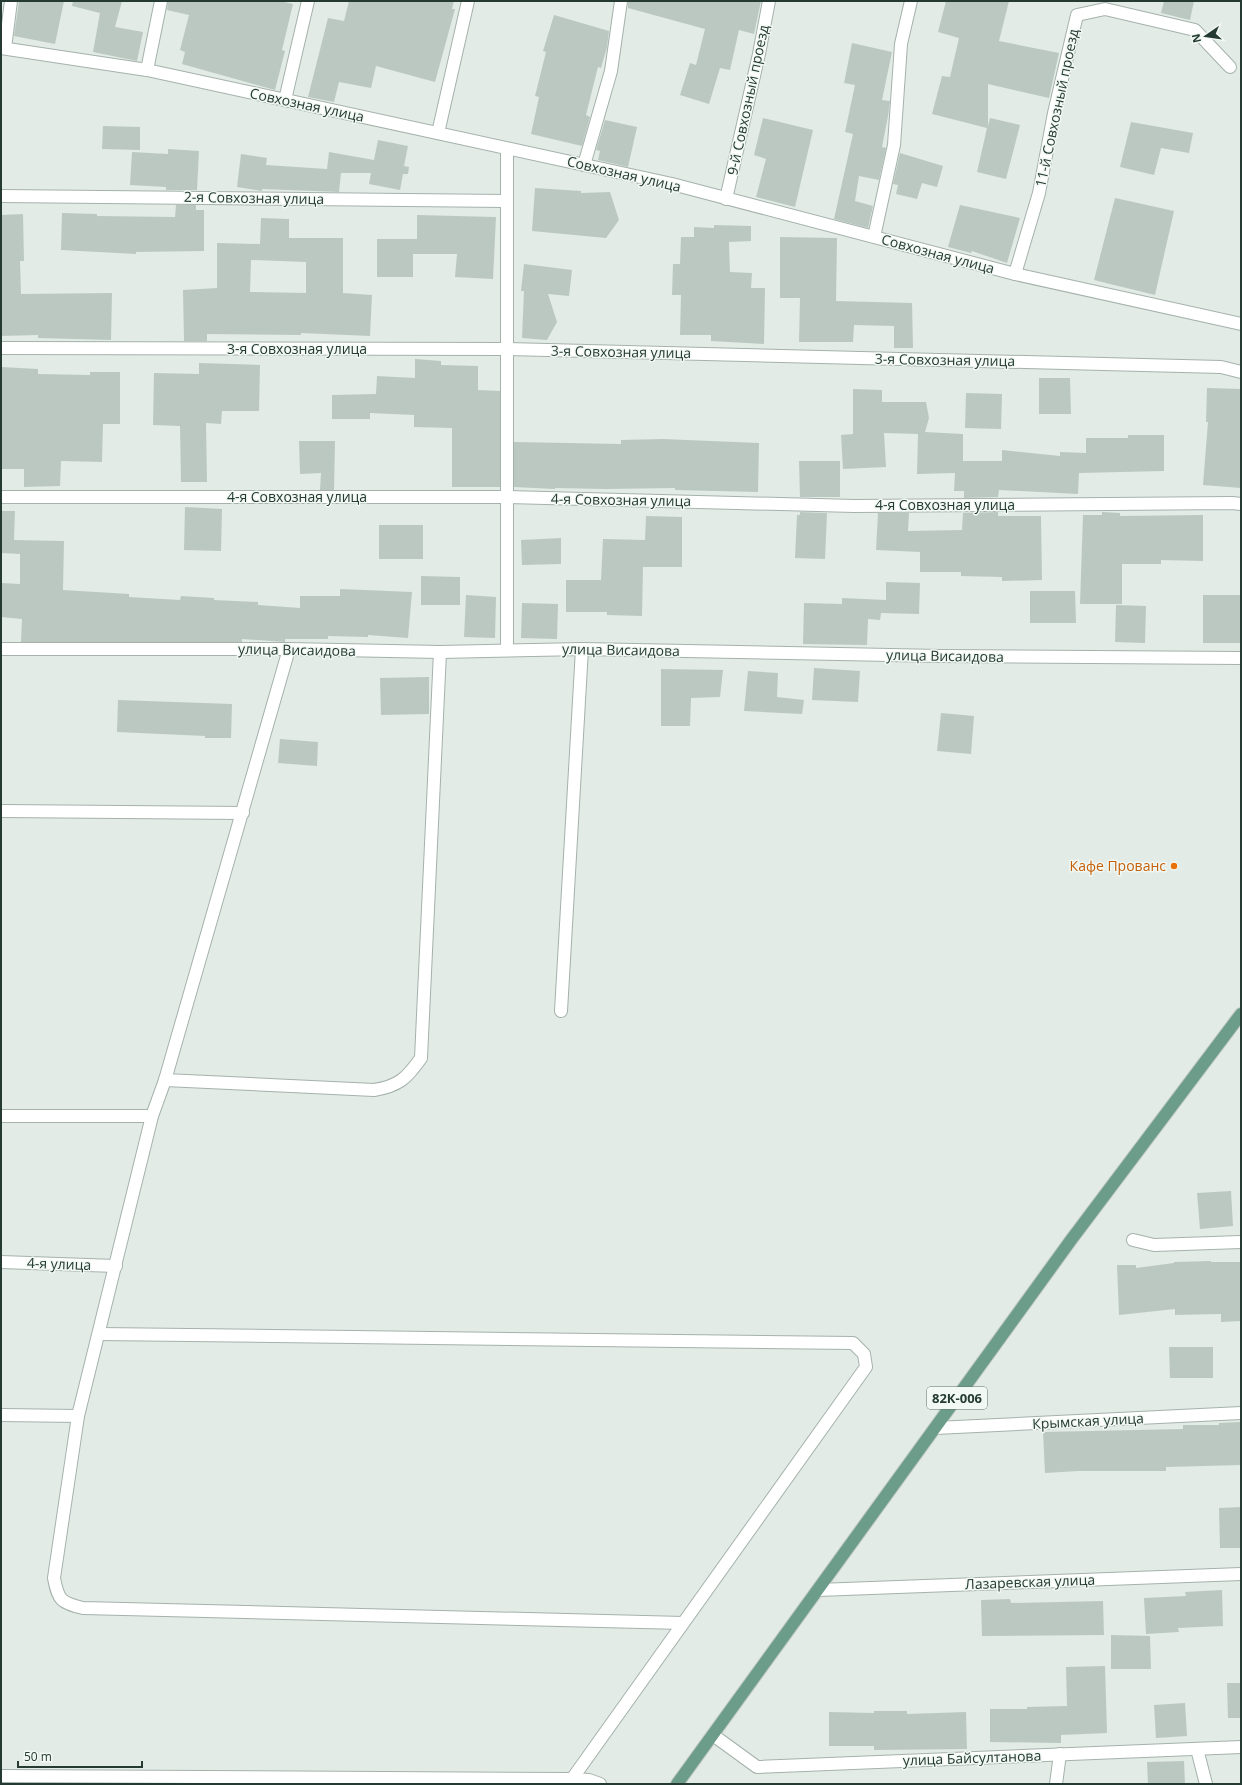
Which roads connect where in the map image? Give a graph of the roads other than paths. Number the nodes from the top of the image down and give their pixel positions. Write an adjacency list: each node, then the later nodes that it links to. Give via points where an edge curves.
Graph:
1 (12, 1): 8 (street)
2 (161, 1): 10 (street)
3 (308, 1): 11 (street)
4 (468, 1): 12 (street)
5 (621, 1): 14 (street, via 611,71)
6 (768, 1): 16 (street, 9-й Совхозный проезд, via 759,54)
7 (911, 1): 18 (street, via 900,44 894,145)
8 (3, 48): 10 (street, Совхозная улица)
9 (1230, 67): 19 (street, 11-й Совхозный проезд, via 1195,30 1105,9 1077,15 1054,113 1039,193)
10 (147, 70): 11 (street, Совхозная улица)
11 (285, 100): 12 (street, Совхозная улица)
12 (438, 134): 13 (street, Совхозная улица)
13 (507, 149): 14 (street, Совхозная улица); 17 (street)
14 (584, 165): 16 (street, Совхозная улица, via 672,184)
15 (1, 196): 17 (street, 2-я Совхозная улица)
16 (726, 199): 18 (street, Совхозная улица)
17 (507, 201): 22 (street)
18 (874, 237): 19 (street, Совхозная улица)
19 (1015, 274): 20 (street, Совхозная улица)
20 (1241, 324)
21 (1, 348): 22 (street, 3-я Совхозная улица)
22 (507, 350): 23 (street, 3-я Совхозная улица, via 1221,367); 25 (street)
23 (1241, 372)
24 (1, 497): 25 (street, 4-я Совхозная улица)
25 (507, 497): 26 (street, 4-я Совхозная улица, via 854,506 1232,502); 30 (street)
26 (1241, 504)
27 (1, 649): 28 (street, улица Висаидова)
28 (289, 649): 31 (street, улица Висаидова); 34 (street)
29 (582, 649): 30 (street, улица Висаидова); 32 (street, улица Висаидова, via 933,656); 35 (street)
30 (507, 650): 31 (street, улица Висаидова)
31 (440, 652): 37 (street, via 421,1058 410,1073 392,1087 374,1090)
32 (1241, 658)
33 (1, 811): 34 (street)
34 (243, 813): 37 (street)
35 (560, 1011)
36 (1241, 1014): 48 (main road, 82К-006, via 1071,1240)
37 (165, 1080): 39 (street)
38 (1, 1116): 39 (street)
39 (152, 1116): 43 (street)
40 (1133, 1240): 41 (street, via 1154,1245)
41 (1241, 1242)
42 (1, 1262): 43 (street, 4-я улица)
43 (116, 1266): 44 (street)
44 (99, 1334): 47 (street); 51 (street, via 853,1343 864,1354 866,1367)
45 (1241, 1413): 48 (street, Крымская улица)
46 (1, 1415): 47 (street)
47 (78, 1416): 51 (street, via 54,1578 57,1594 66,1604 83,1608)
48 (936, 1428): 50 (main road, 82К-006)
49 (1241, 1574): 50 (street, Лазаревская улица)
50 (818, 1590): 52 (main road, 82К-006)
51 (683, 1622): 57 (street)
52 (713, 1735): 55 (street, улица Байсултанова, via 757,1767); 59 (main road, 82К-006)
53 (1241, 1747): 54 (street, улица Байсултанова)
54 (1197, 1749): 55 (street, улица Байсултанова); 61 (street)
55 (1060, 1754): 60 (street)
56 (1, 1776): 57 (street)
57 (572, 1778): 58 (street)
58 (600, 1784)
59 (677, 1784)
60 (1056, 1784)
61 (1206, 1784)

